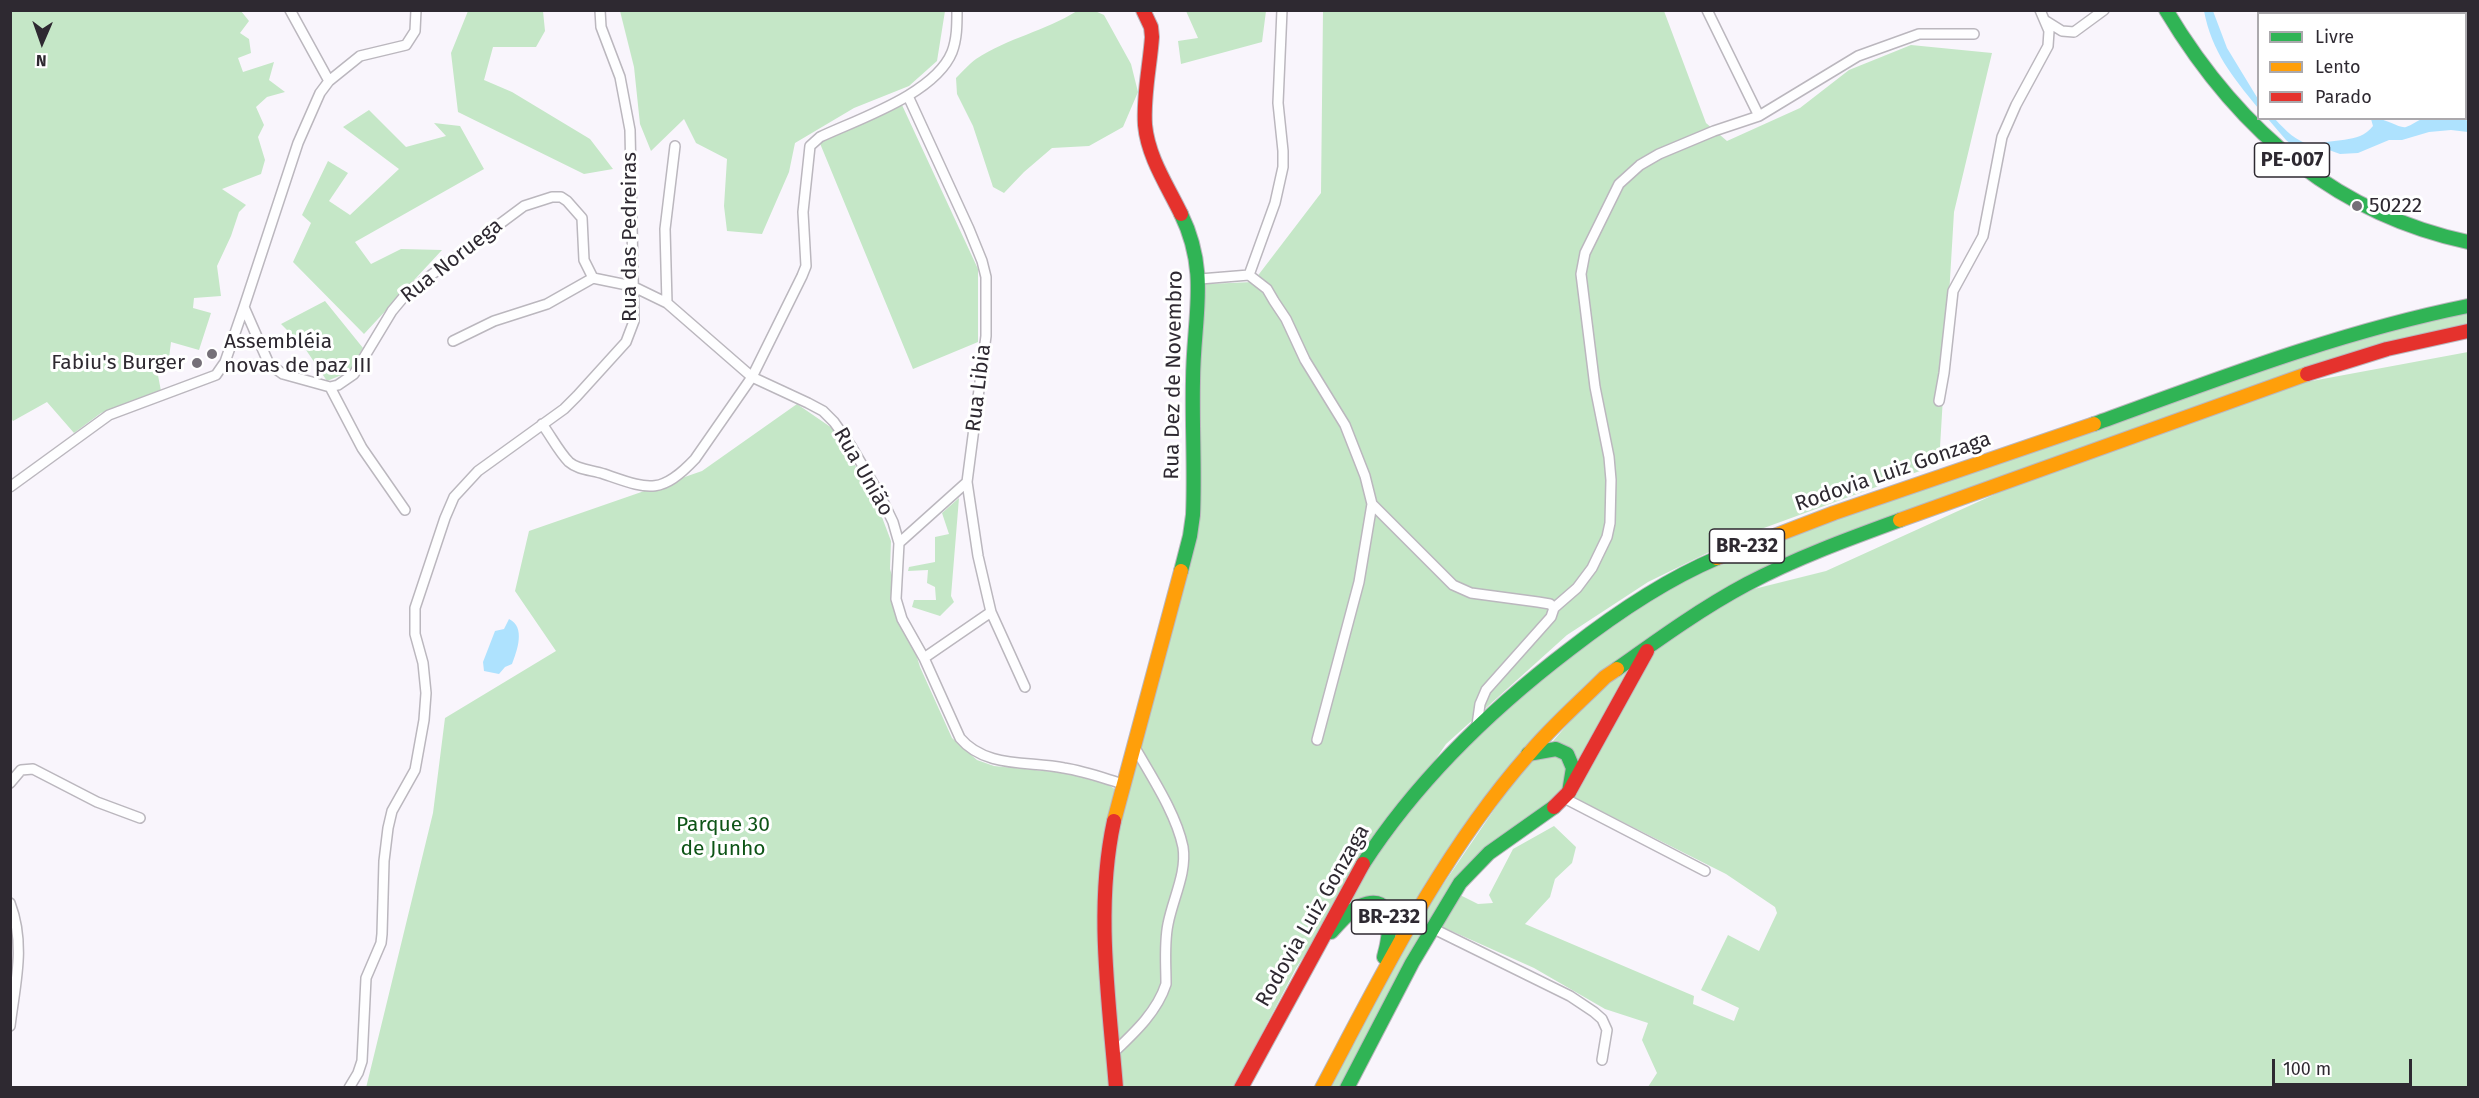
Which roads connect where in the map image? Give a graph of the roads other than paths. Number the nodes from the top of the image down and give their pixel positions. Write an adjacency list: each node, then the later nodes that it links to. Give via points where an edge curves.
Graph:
1 (290, 10): 13 (street)
2 (416, 10): 13 (street, via 415,31 406,45 360,56)
3 (600, 10): 21 (street, Rua das Pedreiras, via 601,27 620,77 630,130)
4 (957, 10): 14 (street, via 949,58)
5 (1143, 10): 20 (main road, Rua Dez de Novembro, via 1152,37 1147,136 1154,160 1191,236)
6 (1282, 10): 18 (street, via 1278,103 1283,168)
7 (1707, 10): 15 (street)
8 (2040, 10): 11 (street)
9 (2103, 10): 11 (street, via 2074,32 2062,31)
10 (2166, 10): 17 (main road, PE-007, via 2218,86 2258,131 2293,161 2392,220)
11 (2046, 21): 29 (street, via 2048,46 2016,105 1998,150 1983,236 1953,291)
12 (1974, 34): 15 (street, via 1919,34 1858,56)
13 (329, 81): 23 (street, via 298,143)
14 (908, 96): 27 (street, via 820,137 810,146 802,212 806,266); 31 (street, Rua Libia, via 969,229 986,277 986,336)
15 (1759, 116): 36 (street, via 1659,154 1626,176 1612,194 1585,253 1581,292 1609,456 1611,510 1607,537 1592,568)
16 (675, 146): 22 (street, via 665,229)
17 (2469, 242)
18 (1249, 275): 20 (street); 33 (street, via 1267,289 1280,309 1305,360 1345,425)
19 (593, 278): 21 (street, Rua União); 26 (street, via 557,299 494,321); 28 (street, Rua Noruega, via 584,260 582,218 572,204 561,196 524,206 407,293 354,374)
20 (1200, 279): 43 (main road, Rua Dez de Novembro, via 1193,363 1192,520)
21 (632, 286): 22 (street, Rua União); 30 (street, Rua das Pedreiras, via 634,321 626,342 577,396)
22 (667, 303): 27 (street, Rua União)
23 (244, 306): 28 (street, via 268,364 283,374); 32 (street, via 221,370 208,380 109,415)
24 (2469, 306): 41 (main road, Rodovia Luiz Gonzaga / BR-232, via 2305,348 2032,447 1826,514 1707,563 1667,582 1603,623)
25 (2469, 331): 38 (main road, BR-232, via 2387,349 2309,373 1862,534 1747,584)
26 (453, 341)
27 (752, 377): 30 (street, via 695,459 674,478 648,488 574,465); 35 (street, Rua União, via 823,411 834,422 880,495)
28 (330, 387): 34 (street, via 362,448)
29 (1938, 401)
30 (542, 424): 57 (street, Rua das Pedreiras, via 478,471 454,497 418,594 415,634 426,693 422,738 415,770 392,811 388,828 382,934 366,978 362,1061)
31 (967, 482): 35 (street); 37 (street, Rua Libia)
32 (10, 487)
33 (1372, 504): 36 (street, via 1453,585 1471,593 1550,604); 42 (street, via 1359,582)
34 (405, 510)
35 (899, 543): 39 (street, Rua União, via 896,599 907,631)
36 (1554, 608): 41 (street, via 1551,618 1486,690)
37 (991, 612): 39 (street); 40 (street, Rua Libia)
38 (1649, 647): 44 (main road, BR-232, via 1605,677); 47 (main road)
39 (924, 658): 46 (street, Rua União, via 960,738 978,754 991,760 1065,768)
40 (1025, 687)
41 (1477, 725): 52 (main road, Rodovia Luiz Gonzaga / BR-232, via 1432,771 1391,823)
42 (1317, 740)
43 (1134, 746): 46 (main road, Rua Dez de Novembro); 55 (street, via 1174,822 1182,845 1183,864 1168,922 1164,991 1156,1006)
44 (1528, 754): 47 (main road, via 1556,749 1567,754 1573,768); 53 (main road, BR-232, via 1475,822 1432,887)
45 (10, 783): 48 (street, via 21,770 33,769 97,802)
46 (1123, 784): 55 (main road, Rua Dez de Novembro, via 1110,842 1106,893)
47 (1567, 795): 49 (street); 51 (main road, via 1472,870)
48 (140, 818)
49 (1705, 871)
50 (10, 903): 54 (street, via 20,952)
51 (1432, 928): 56 (street, via 1570,996 1594,1012 1607,1030); 61 (main road)
52 (1318, 945): 53 (main road, BR-232, via 1359,907 1370,903 1386,910 1390,925 1388,944); 59 (main road, Rodovia Luiz Gonzaga / BR-232)
53 (1365, 1006): 60 (main road, BR-232)
54 (10, 1026)
55 (1113, 1053): 58 (main road, Rua Dez de Novembro)
56 (1602, 1060)
57 (349, 1088)
58 (1116, 1088)
59 (1241, 1088)
60 (1322, 1088)
61 (1347, 1088)

